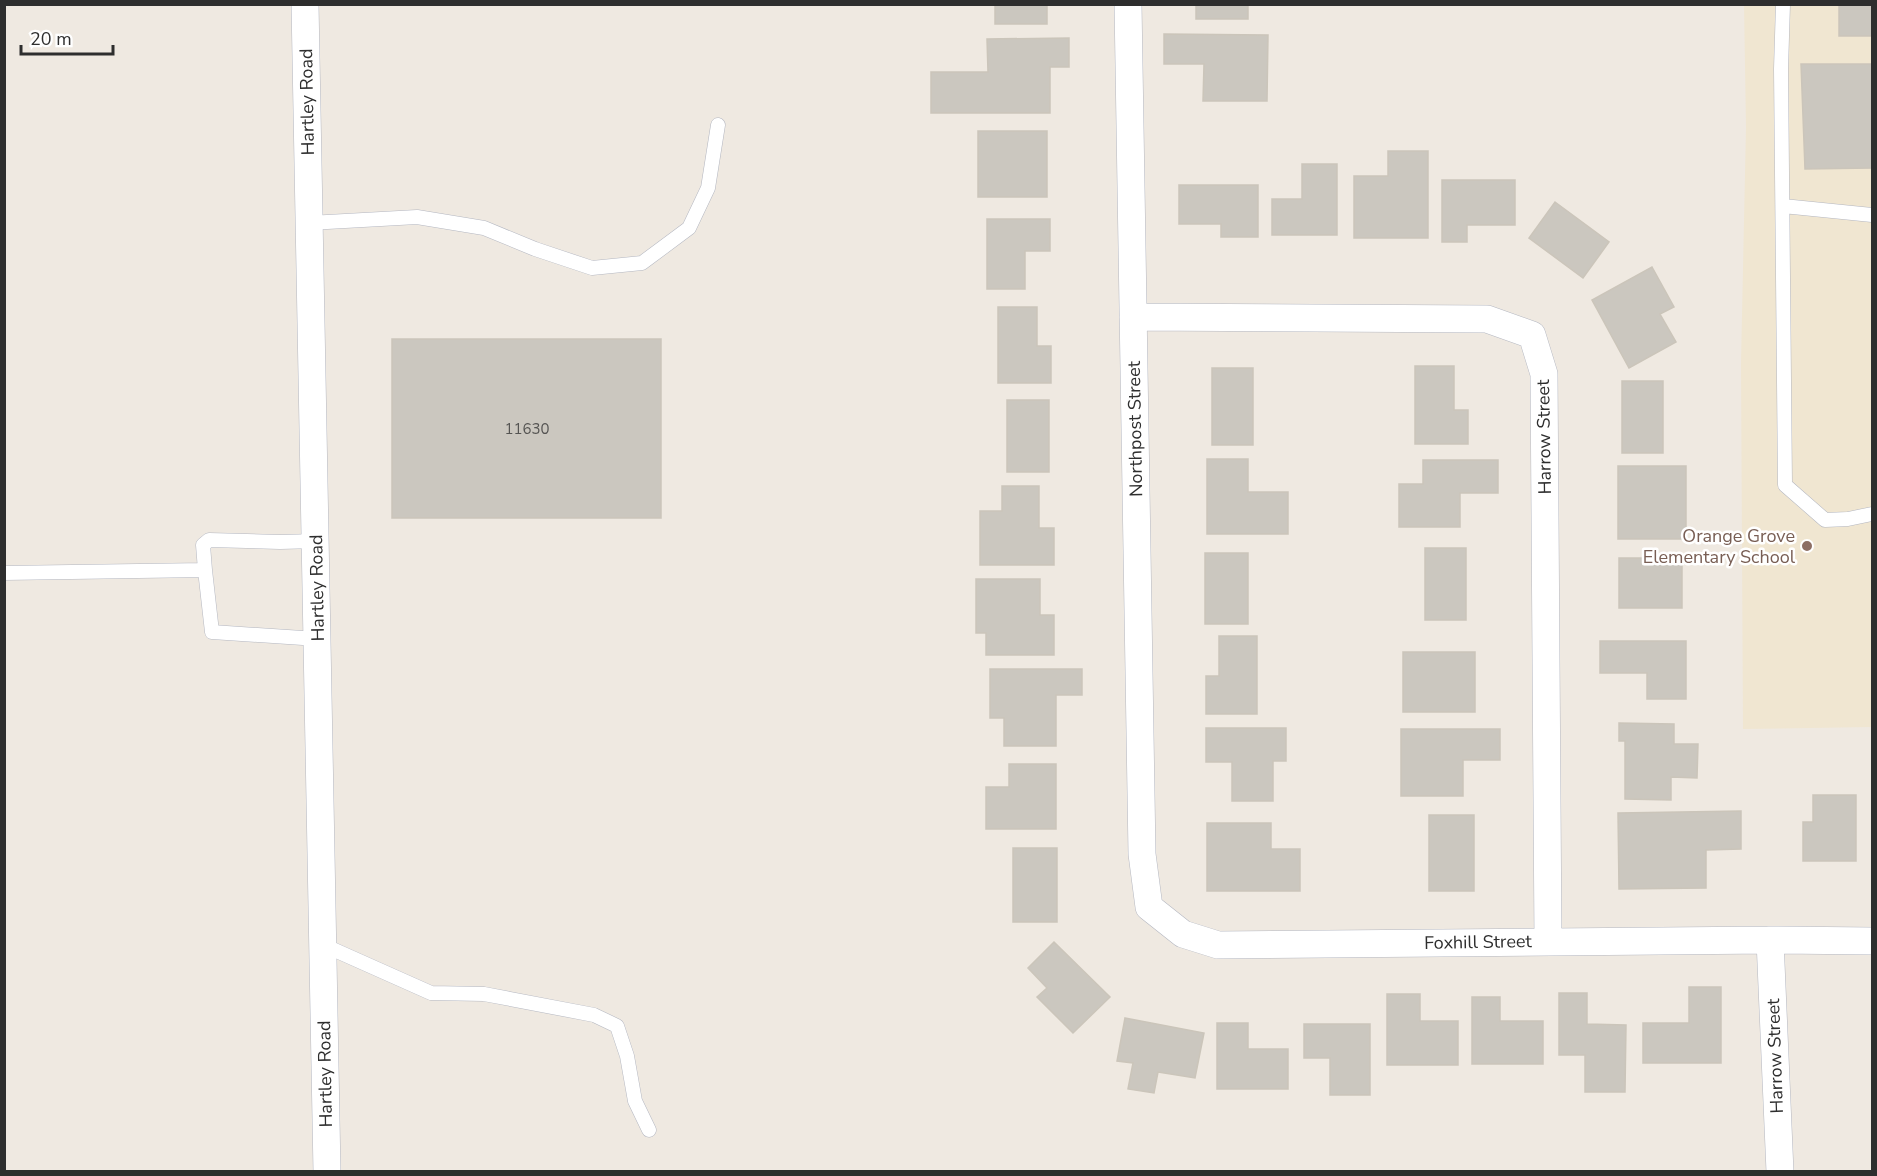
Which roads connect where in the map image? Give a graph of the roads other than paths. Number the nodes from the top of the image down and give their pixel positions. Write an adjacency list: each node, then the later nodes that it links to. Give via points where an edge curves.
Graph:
1 (305, 4): 7 (street, Hartley Road)
2 (1128, 4): 8 (street, Northpost Street)
3 (1783, 4): 5 (lane)
4 (718, 125): 7 (lane, via 708,188 689,228 642,262 592,268 484,228 417,217)
5 (1783, 206): 6 (lane); 9 (lane, via 1785,486 1825,520)
6 (1872, 215)
7 (309, 223): 10 (street, Hartley Road)
8 (1133, 317): 14 (street, Northpost Street); 17 (street, Harrow Street, via 1487,319 1532,335 1544,374)
9 (1872, 514)
10 (316, 541): 11 (lane, via 209,540 203,545); 13 (street, Hartley Road)
11 (205, 570): 12 (lane); 13 (lane, via 212,632)
12 (4, 573)
13 (318, 639): 18 (street, Hartley Road)
14 (1142, 854): 17 (street, Foxhill Street, via 1149,907 1183,934 1218,945)
15 (1770, 940): 16 (street, Foxhill Street); 17 (street, Foxhill Street); 21 (street, Harrow Street)
16 (1872, 940)
17 (1548, 942)
18 (321, 944): 19 (lane, via 431,993 484,994 594,1015 617,1026 635,1101); 20 (street, Hartley Road)
19 (649, 1130)
20 (327, 1172)
21 (1780, 1172)

